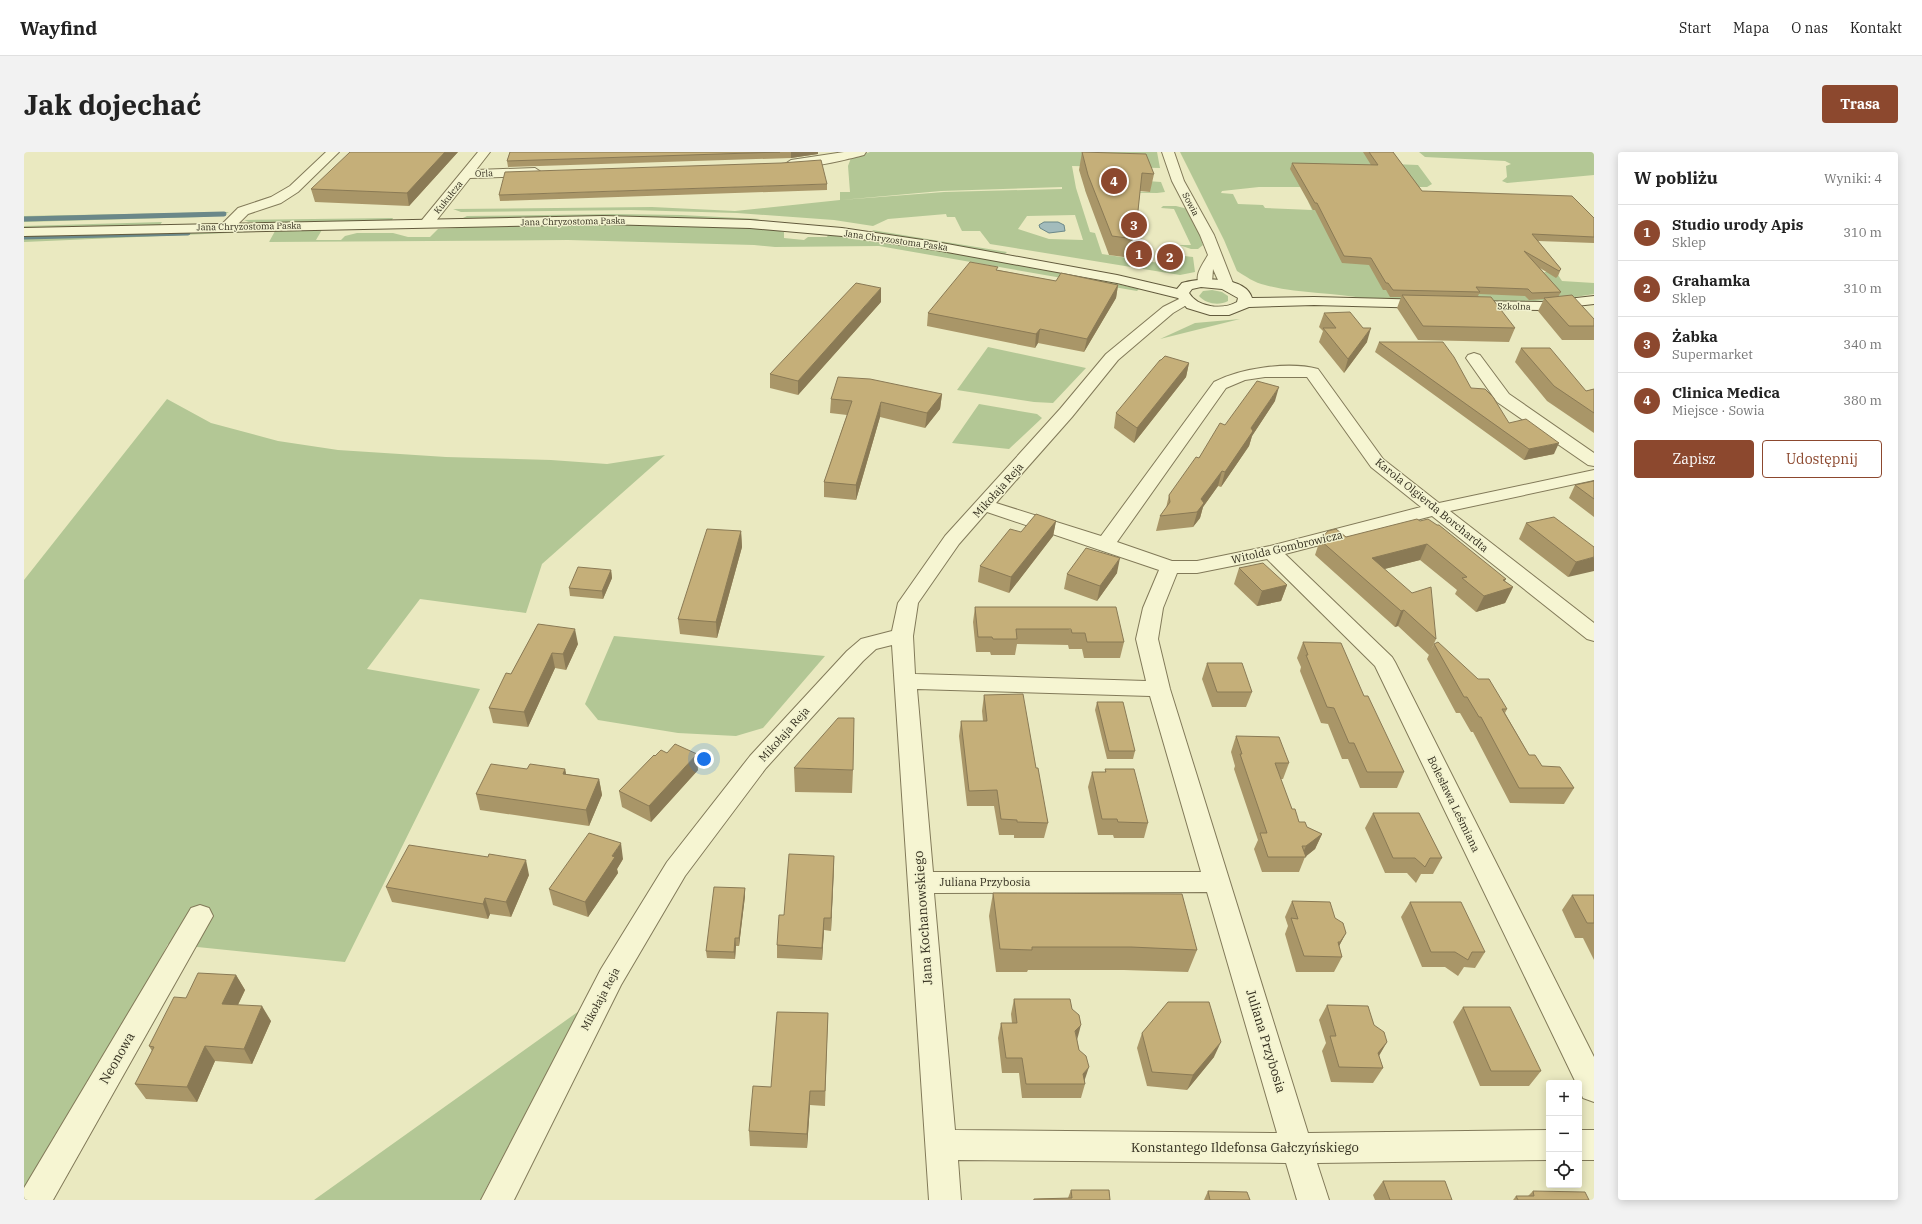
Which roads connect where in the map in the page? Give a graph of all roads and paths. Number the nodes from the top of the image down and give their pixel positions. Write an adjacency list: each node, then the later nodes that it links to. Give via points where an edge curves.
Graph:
1 (333, 152): 9 (street, via 294,189 276,200 243,211)
2 (484, 152): 7 (street, Kukułcza)
3 (860, 152): 5 (street, via 825,160)
4 (1168, 152): 11 (street, Sowia, via 1178,181 1207,235)
5 (781, 164)
6 (545, 171): 7 (street, Orla)
7 (466, 174): 8 (street, Kukułcza)
8 (427, 223): 9 (street, Jana Chryzostoma Paska); 14 (street, Jana Chryzostoma Paska, via 603,220 778,226 936,246)
9 (228, 226): 10 (street, Jana Chryzostoma Paska)
10 (24, 232)
11 (1215, 256): 12 (street, via 1206,270); 13 (street, Sowia)
12 (1205, 283): 13 (street); 14 (street)
13 (1227, 286): 15 (street)
14 (1185, 294): 19 (street); 20 (street, Mikołaja Reja)
15 (1243, 298): 17 (street); 19 (street, via 1241,307 1228,311)
16 (1594, 300): 18 (street, Szkolna, via 1541,306)
17 (1442, 304)
18 (1457, 304)
19 (1202, 308): 20 (street, Mikołaja Reja)
20 (1141, 332): 24 (street, Mikołaja Reja, via 1112,357)
21 (1474, 358): 22 (street, via 1503,398)
22 (1594, 461)
23 (1594, 475): 25 (street, Witolda Gombrowicza)
24 (984, 505): 26 (street, Witolda Gombrowicza); 30 (street, Mikołaja Reja, via 952,540 908,603)
25 (1436, 509): 26 (street, Karola Olgierda Borchardta, via 1377,463 1312,372 1261,373 1233,378 1220,385); 27 (street, Witolda Gombrowicza); 29 (street, Karola Olgierda Borchardta)
26 (1106, 544): 28 (street, Witolda Gombrowicza)
27 (1271, 552): 28 (street, Witolda Gombrowicza, via 1197,567); 36 (street, Bolesława Leśmiana, via 1384,662)
28 (1170, 567): 32 (street, Juliana Przybosia, via 1153,608 1147,639)
29 (1593, 632)
30 (902, 636): 31 (street, Jana Kochanowskiego); 43 (street, Mikołaja Reja, via 869,644 855,656 758,762 676,869 611,977)
31 (905, 682): 32 (street); 33 (street, Jana Kochanowskiego)
32 (1159, 689): 34 (street, Juliana Przybosia)
33 (920, 882): 34 (street, Juliana Przybosia); 37 (street, Jana Kochanowskiego)
34 (1217, 882): 41 (street, Juliana Przybosia)
35 (200, 916): 42 (street, Neonowa)
36 (1594, 1088)
37 (941, 1145): 41 (street, Konstantego Ildefonsa Gałczyńskiego); 44 (street, Jana Kochanowskiego)
38 (1546, 1145): 41 (street, Konstantego Ildefonsa Gałczyńskiego)
39 (1582, 1145): 40 (street)
40 (1594, 1145)
41 (1298, 1148): 45 (street, Juliana Przybosia)
42 (35, 1200)
43 (497, 1200)
44 (945, 1200)
45 (1313, 1200)

